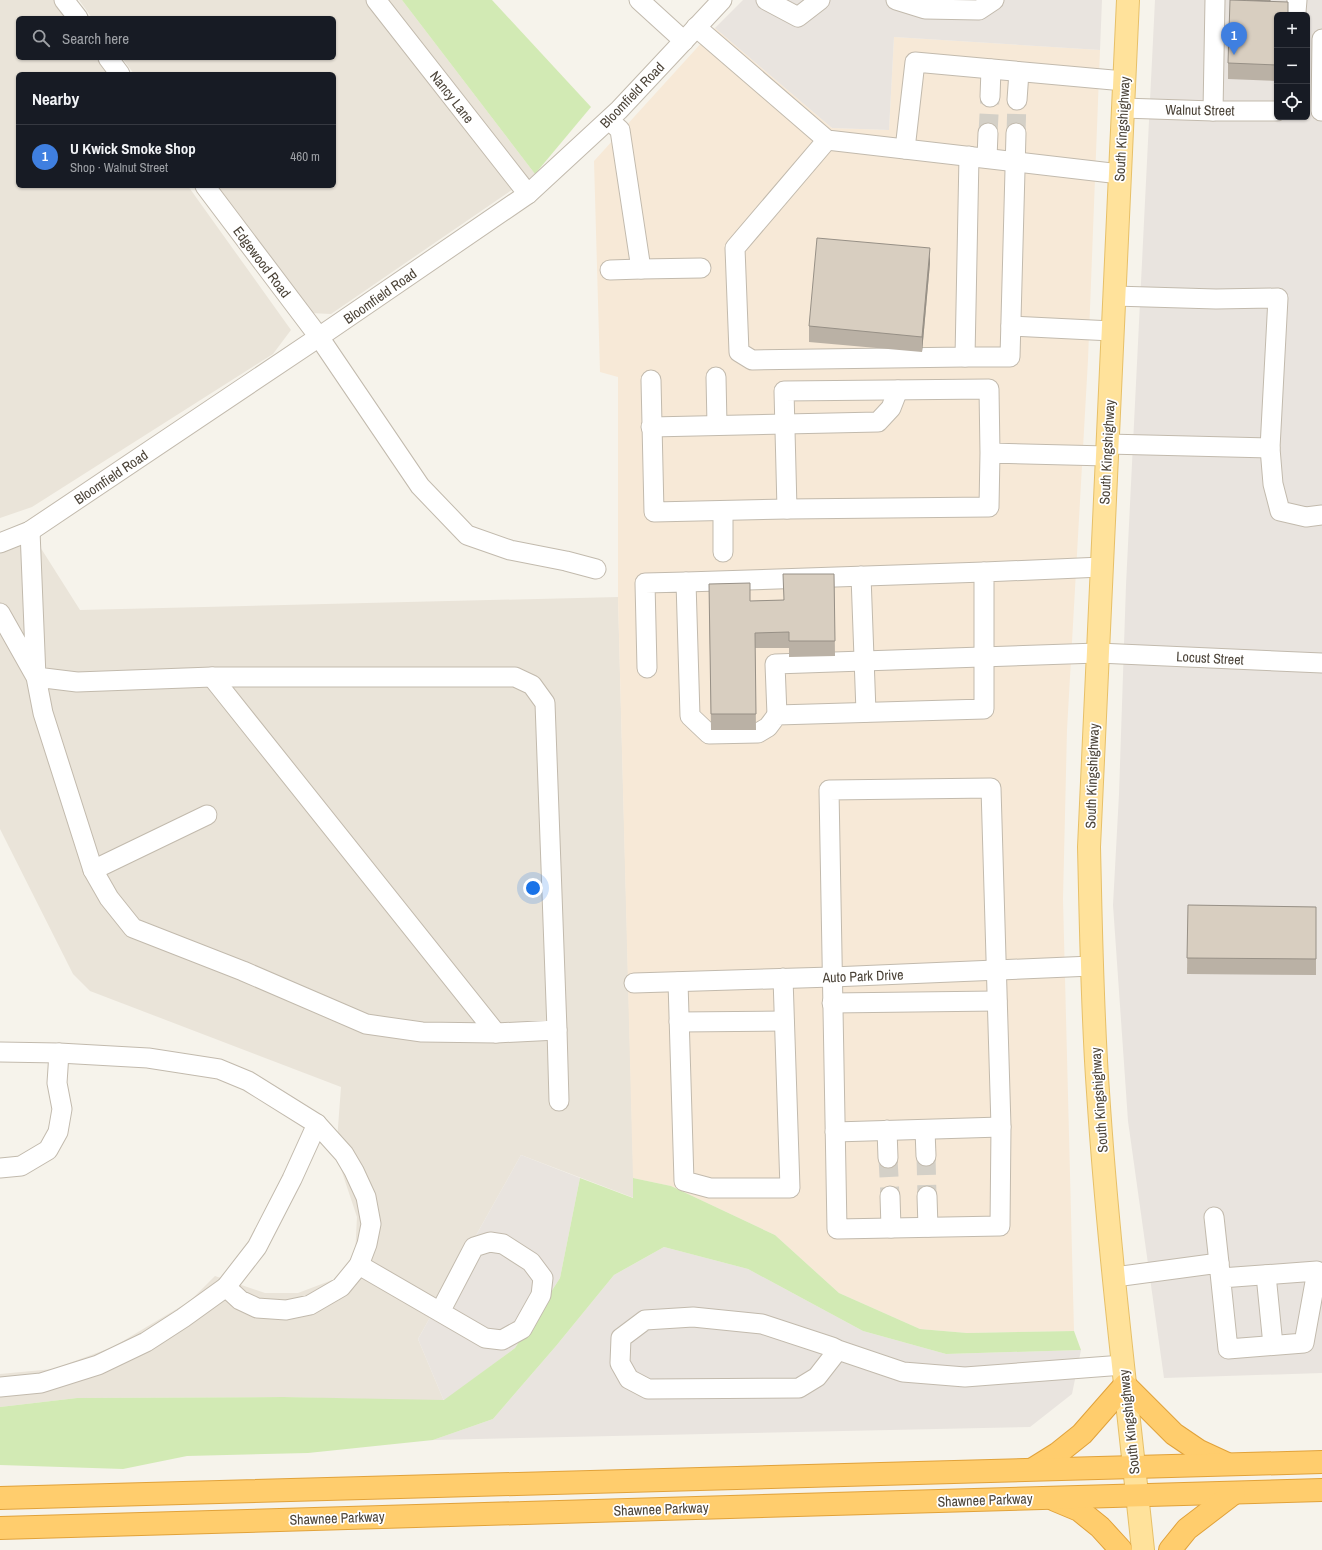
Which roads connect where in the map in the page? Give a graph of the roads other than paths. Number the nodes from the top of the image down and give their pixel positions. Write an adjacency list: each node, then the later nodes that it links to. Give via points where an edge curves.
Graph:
1 (64, 0): 11 (street)
2 (376, 0): 34 (street, Nancy Lane)
3 (639, 0): 12 (street)
4 (722, 0): 12 (street, Bloomfield Road)
5 (766, 0): 6 (street, via 798,17)
6 (820, 0)
7 (896, 0): 8 (street, via 925,9 979,10)
8 (994, 0)
9 (1128, 0): 18 (main road, South Kingshighway)
10 (1215, 0): 22 (street)
11 (76, 16)
12 (690, 34): 25 (street, Bloomfield Road); 28 (street)
13 (1322, 39): 24 (street)
14 (110, 60): 16 (street)
15 (991, 69): 17 (street); 19 (street); 29 (street, via 915,62)
16 (118, 72)
17 (1019, 72): 18 (street); 20 (street)
18 (1124, 81): 21 (main road, South Kingshighway)
19 (990, 97)
20 (1017, 100)
21 (1123, 108): 22 (street, Walnut Street); 32 (main road, South Kingshighway)
22 (1212, 111): 23 (street, Walnut Street)
23 (1274, 111)
24 (1317, 111)
25 (609, 120): 34 (street, Bloomfield Road); 36 (street, via 620,130)
26 (988, 133): 30 (street)
27 (1016, 133): 31 (street)
28 (827, 140): 29 (street); 42 (street, via 735,248 739,352 752,360)
29 (905, 149): 30 (street)
30 (978, 157): 31 (street); 42 (street)
31 (1015, 162): 32 (street); 39 (street)
32 (1120, 174): 38 (main road, South Kingshighway)
33 (207, 188): 41 (street, Edgewood Road)
34 (528, 194): 41 (street, Bloomfield Road)
35 (701, 268): 36 (street)
36 (641, 269): 37 (street)
37 (610, 270)
38 (1114, 296): 40 (main road, South Kingshighway); 49 (street, via 1278,298)
39 (1011, 326): 40 (street); 42 (street, via 1010,357)
40 (1112, 331): 50 (main road, South Kingshighway)
41 (319, 337): 55 (street, Bloomfield Road); 59 (street, Edgewood Road, via 420,486 468,535 510,550)
42 (965, 357)
43 (716, 377): 47 (street)
44 (651, 380): 48 (street)
45 (898, 390): 46 (street, via 891,408 878,422); 46 (street, via 784,391); 51 (street, via 989,389)
46 (785, 424): 47 (street); 52 (street)
47 (717, 425): 48 (street)
48 (651, 427): 53 (street, via 654,512)
49 (1270, 448): 50 (street); 54 (street, via 1273,484 1280,510 1306,518)
50 (1107, 450): 51 (street); 58 (main road, South Kingshighway)
51 (990, 453): 52 (street, via 989,507)
52 (787, 509): 53 (street)
53 (723, 511): 57 (street)
54 (1322, 515)
55 (30, 531): 56 (street, Bloomfield Road); 70 (street)
56 (0, 543)
57 (723, 552)
58 (1102, 567): 60 (street); 64 (main road, South Kingshighway)
59 (596, 569)
60 (984, 572): 61 (street); 65 (street)
61 (861, 576): 62 (street); 66 (street)
62 (686, 582): 68 (street, via 645,583); 72 (street, via 690,716 709,734 758,733)
63 (0, 613): 70 (street)
64 (1098, 653): 65 (street, Locust Street); 67 (street, Locust Street); 75 (main road, South Kingshighway, via 1089,847)
65 (985, 656): 66 (street, Locust Street); 71 (street, via 984,709)
66 (864, 660): 71 (street); 72 (street, Locust Street, via 775,664)
67 (1322, 663)
68 (647, 668)
69 (212, 677): 70 (street, via 77,682); 85 (street, via 515,677 532,685 545,703); 86 (street)
70 (36, 678): 74 (street, via 43,713)
71 (866, 712): 72 (street)
72 (777, 715)
73 (207, 815): 74 (street)
74 (93, 870): 86 (street, via 109,898 133,928 243,971 366,1024 422,1032)
75 (1092, 966): 76 (street, Auto Park Drive); 107 (main road, South Kingshighway, via 1098,1091)
76 (997, 970): 77 (street, Auto Park Drive); 77 (street, via 990,788 829,790); 81 (street)
77 (832, 977): 78 (street, Auto Park Drive); 82 (street)
78 (783, 978): 79 (street, Auto Park Drive); 83 (street)
79 (678, 982): 80 (street, Auto Park Drive); 84 (street)
80 (634, 983)
81 (998, 1001): 82 (street); 91 (street)
82 (832, 1003): 94 (street)
83 (784, 1021): 84 (street); 84 (street, via 790,1188 710,1188 684,1180)
84 (679, 1022)
85 (556, 1030): 86 (street); 89 (street)
86 (496, 1033)
87 (0, 1052): 88 (street)
88 (59, 1053): 90 (street, via 148,1058 219,1069 248,1081); 97 (street, via 57,1083 62,1109 58,1132 48,1150 21,1166)
89 (560, 1102)
90 (317, 1124): 103 (street, via 344,1154 366,1197 371,1224); 108 (street, via 257,1247)
91 (1000, 1127): 93 (street); 101 (street, via 1000,1226)
92 (887, 1130): 93 (street); 94 (street); 96 (street)
93 (925, 1130): 95 (street)
94 (835, 1132): 102 (street, via 837,1229)
95 (926, 1156)
96 (888, 1158)
97 (0, 1168)
98 (890, 1196): 102 (street)
99 (927, 1196): 101 (street)
100 (1214, 1217): 105 (street)
101 (928, 1227): 102 (street)
102 (891, 1228)
103 (359, 1264): 108 (street, via 341,1287 310,1305 286,1310 257,1308 240,1300); 109 (street)
104 (1320, 1269): 106 (street); 110 (street, via 1304,1343)
105 (1220, 1271): 106 (street); 107 (street); 110 (street, via 1228,1349)
106 (1266, 1275): 110 (street)
107 (1114, 1276): 112 (main road, South Kingshighway)
108 (226, 1287): 113 (street, via 152,1338 98,1365 41,1384)
109 (440, 1312): 109 (street, via 474,1247 490,1242 503,1244 531,1262 543,1278 541,1295 522,1329 502,1340 485,1338)
110 (1273, 1345)
111 (838, 1350): 111 (street, via 762,1324 693,1317 645,1320 621,1338 620,1363 629,1379 648,1389 799,1388 817,1377); 112 (street, via 903,1372 965,1377)
112 (1124, 1375): 115 (highway, via 1174,1434 1199,1451); 116 (main road, South Kingshighway); 117 (highway, via 1082,1434)
113 (0, 1387)
114 (1322, 1462): 115 (highway, Shawnee Parkway)
115 (1228, 1465): 116 (highway, Shawnee Parkway)
116 (1134, 1468): 117 (highway, Shawnee Parkway); 120 (main road, South Kingshighway)
117 (1033, 1469): 121 (highway, Shawnee Parkway)
118 (1322, 1490): 119 (highway, Shawnee Parkway)
119 (1234, 1493): 120 (highway, Shawnee Parkway); 126 (highway, via 1187,1529)
120 (1137, 1496): 122 (highway, Shawnee Parkway); 125 (main road, South Kingshighway)
121 (0, 1498)
122 (1052, 1498): 123 (highway, Shawnee Parkway); 124 (highway, via 1079,1510 1100,1527)
123 (0, 1528)
124 (1121, 1550)
125 (1143, 1550)
126 (1170, 1550)

